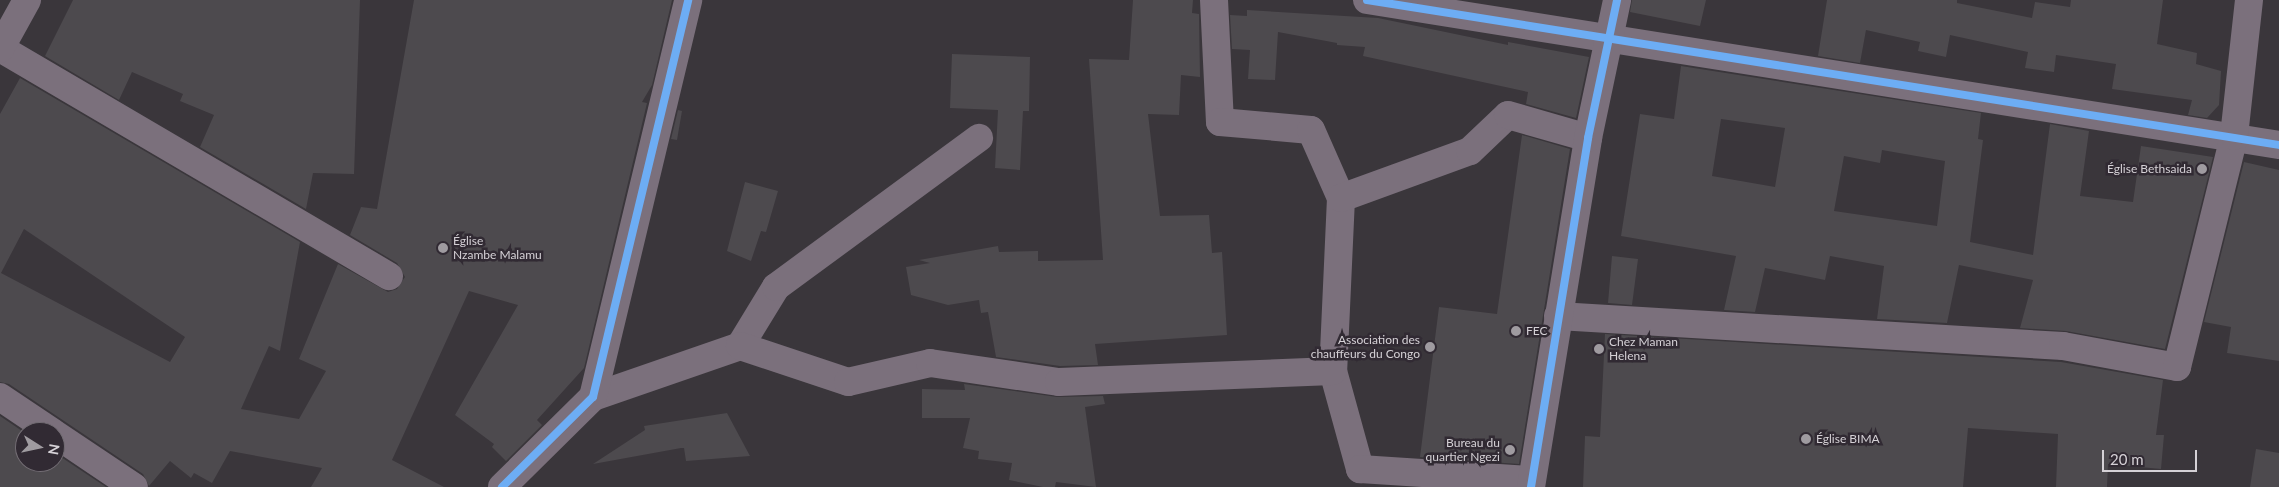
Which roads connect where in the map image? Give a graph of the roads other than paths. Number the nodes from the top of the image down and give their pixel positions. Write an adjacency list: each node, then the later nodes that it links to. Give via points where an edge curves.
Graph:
1 (27, 0): 8 (street)
2 (688, 0): 19 (street)
3 (1214, 0): 13 (street, via 1220,122 1310,130)
4 (1367, 0): 7 (street)
5 (1617, 0): 7 (street)
6 (2249, 0): 9 (street)
7 (1609, 38): 9 (street); 11 (street)
8 (0, 48): 14 (street)
9 (2234, 136): 12 (street); 15 (street, via 2177,366 2063,346)
10 (978, 138): 16 (street, via 776,287)
11 (1588, 138): 13 (street, via 1508,115 1470,151); 15 (street)
12 (2279, 145)
13 (1341, 198): 17 (street)
14 (389, 276)
15 (1558, 316): 22 (street)
16 (740, 346): 17 (street, via 848,382 930,363 1059,382); 19 (street)
17 (1333, 372): 22 (street, via 1360,469)
18 (0, 397): 20 (street)
19 (593, 397): 24 (street)
20 (38, 422)
21 (65, 440): 23 (street)
22 (1530, 483)
23 (134, 487)
24 (502, 487)

